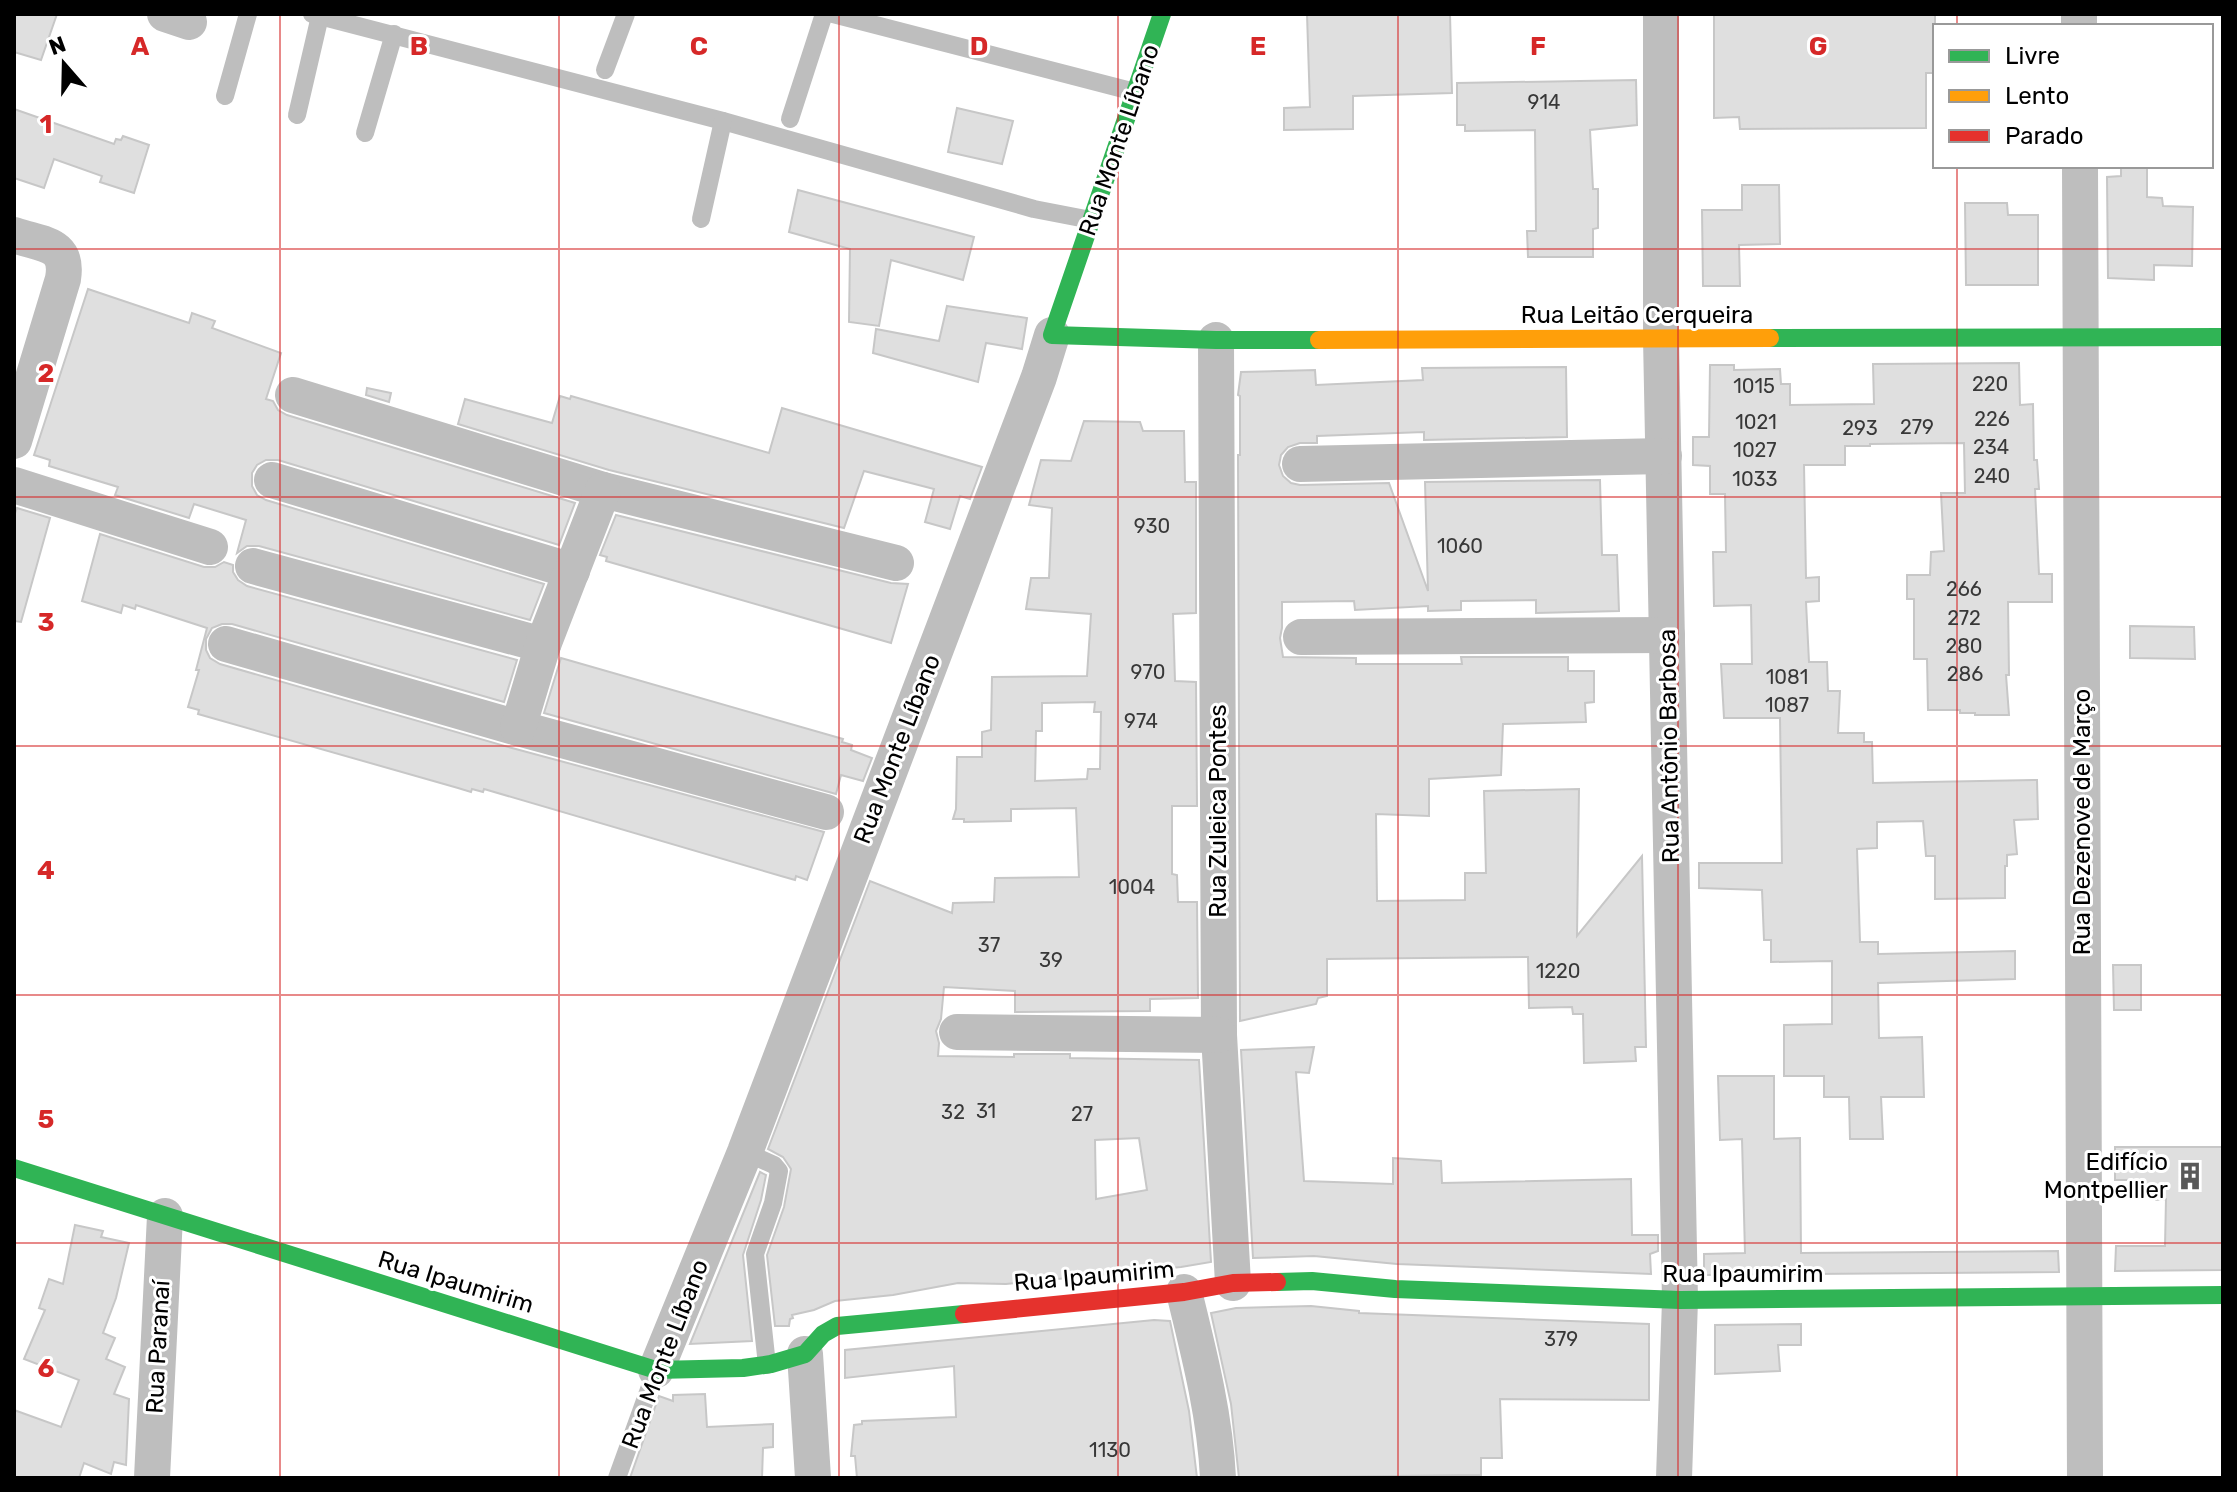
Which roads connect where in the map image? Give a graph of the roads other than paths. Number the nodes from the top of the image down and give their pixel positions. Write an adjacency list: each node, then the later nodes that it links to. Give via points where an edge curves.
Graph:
1 (248, 14): 11 (lane)
2 (626, 14): 9 (lane)
3 (824, 14): 13 (lane)
4 (833, 14): 10 (lane)
5 (1162, 14): 10 (street, Rua Monte Líbano)
6 (1661, 14): 22 (street, Rua Antônio Barbosa)
7 (316, 15): 8 (lane); 12 (lane)
8 (394, 34): 14 (lane); 15 (lane)
9 (605, 70)
10 (1135, 92): 18 (street, Rua Monte Líbano)
11 (225, 96)
12 (297, 115)
13 (790, 119)
14 (723, 121): 17 (lane); 18 (lane, via 1034,209)
15 (365, 133)
16 (2080, 168): 23 (street, Rua Dezenove de Março)
17 (701, 219)
18 (1091, 220): 20 (street, Rua Monte Líbano)
19 (25, 239): 26 (street, via 57,249 65,267)
20 (1052, 335): 24 (street, Rua Leitão Cerqueira); 44 (street, Rua Monte Líbano)
21 (2223, 337): 23 (street, Rua Leitão Cerqueira)
22 (1661, 338): 23 (street, Rua Leitão Cerqueira); 24 (street, Rua Leitão Cerqueira); 27 (street, Rua Antônio Barbosa)
23 (2081, 338): 49 (street, Rua Dezenove de Março)
24 (1216, 340): 43 (street, Rua Zuleica Pontes)
25 (293, 395): 31 (street)
26 (14, 441)
27 (1664, 456): 28 (street); 36 (street, Rua Antônio Barbosa)
28 (1300, 464)
29 (272, 480): 35 (street)
30 (14, 485): 32 (street)
31 (603, 490): 33 (street); 35 (street)
32 (210, 547)
33 (896, 563)
34 (253, 566): 39 (street)
35 (572, 571): 39 (street)
36 (1667, 635): 37 (street); 51 (street, Rua Antônio Barbosa)
37 (1301, 637)
38 (226, 644): 40 (street)
39 (543, 645): 40 (street)
40 (518, 728): 41 (street)
41 (826, 812)
42 (957, 1032): 43 (street)
43 (1219, 1035): 47 (street, Rua Zuleica Pontes)
44 (745, 1152): 53 (lane, via 779,1171 755,1254); 54 (street, Rua Monte Líbano)
45 (14, 1168): 46 (street, Rua Ipaumirim)
46 (165, 1216): 54 (street, Rua Ipaumirim); 56 (street, Rua Paranaí)
47 (1233, 1283): 48 (street, Rua Ipaumirim); 51 (street, Rua Ipaumirim, via 1312,1281)
48 (1184, 1292): 52 (street, Rua Ipaumirim, via 837,1326); 58 (street, via 1204,1373)
49 (2084, 1294): 50 (street, Rua Ipaumirim); 51 (street, Rua Ipaumirim); 60 (street, Rua Dezenove de Março)
50 (2223, 1295)
51 (1680, 1300): 59 (street, Rua Antônio Barbosa)
52 (805, 1354): 53 (street, Rua Ipaumirim); 55 (street)
53 (767, 1365): 54 (street, Rua Ipaumirim)
54 (656, 1370): 57 (lane, Rua Monte Líbano)
55 (810, 1471)
56 (152, 1478)
57 (617, 1478)
58 (1218, 1478)
59 (1674, 1478)
60 (2085, 1478)

